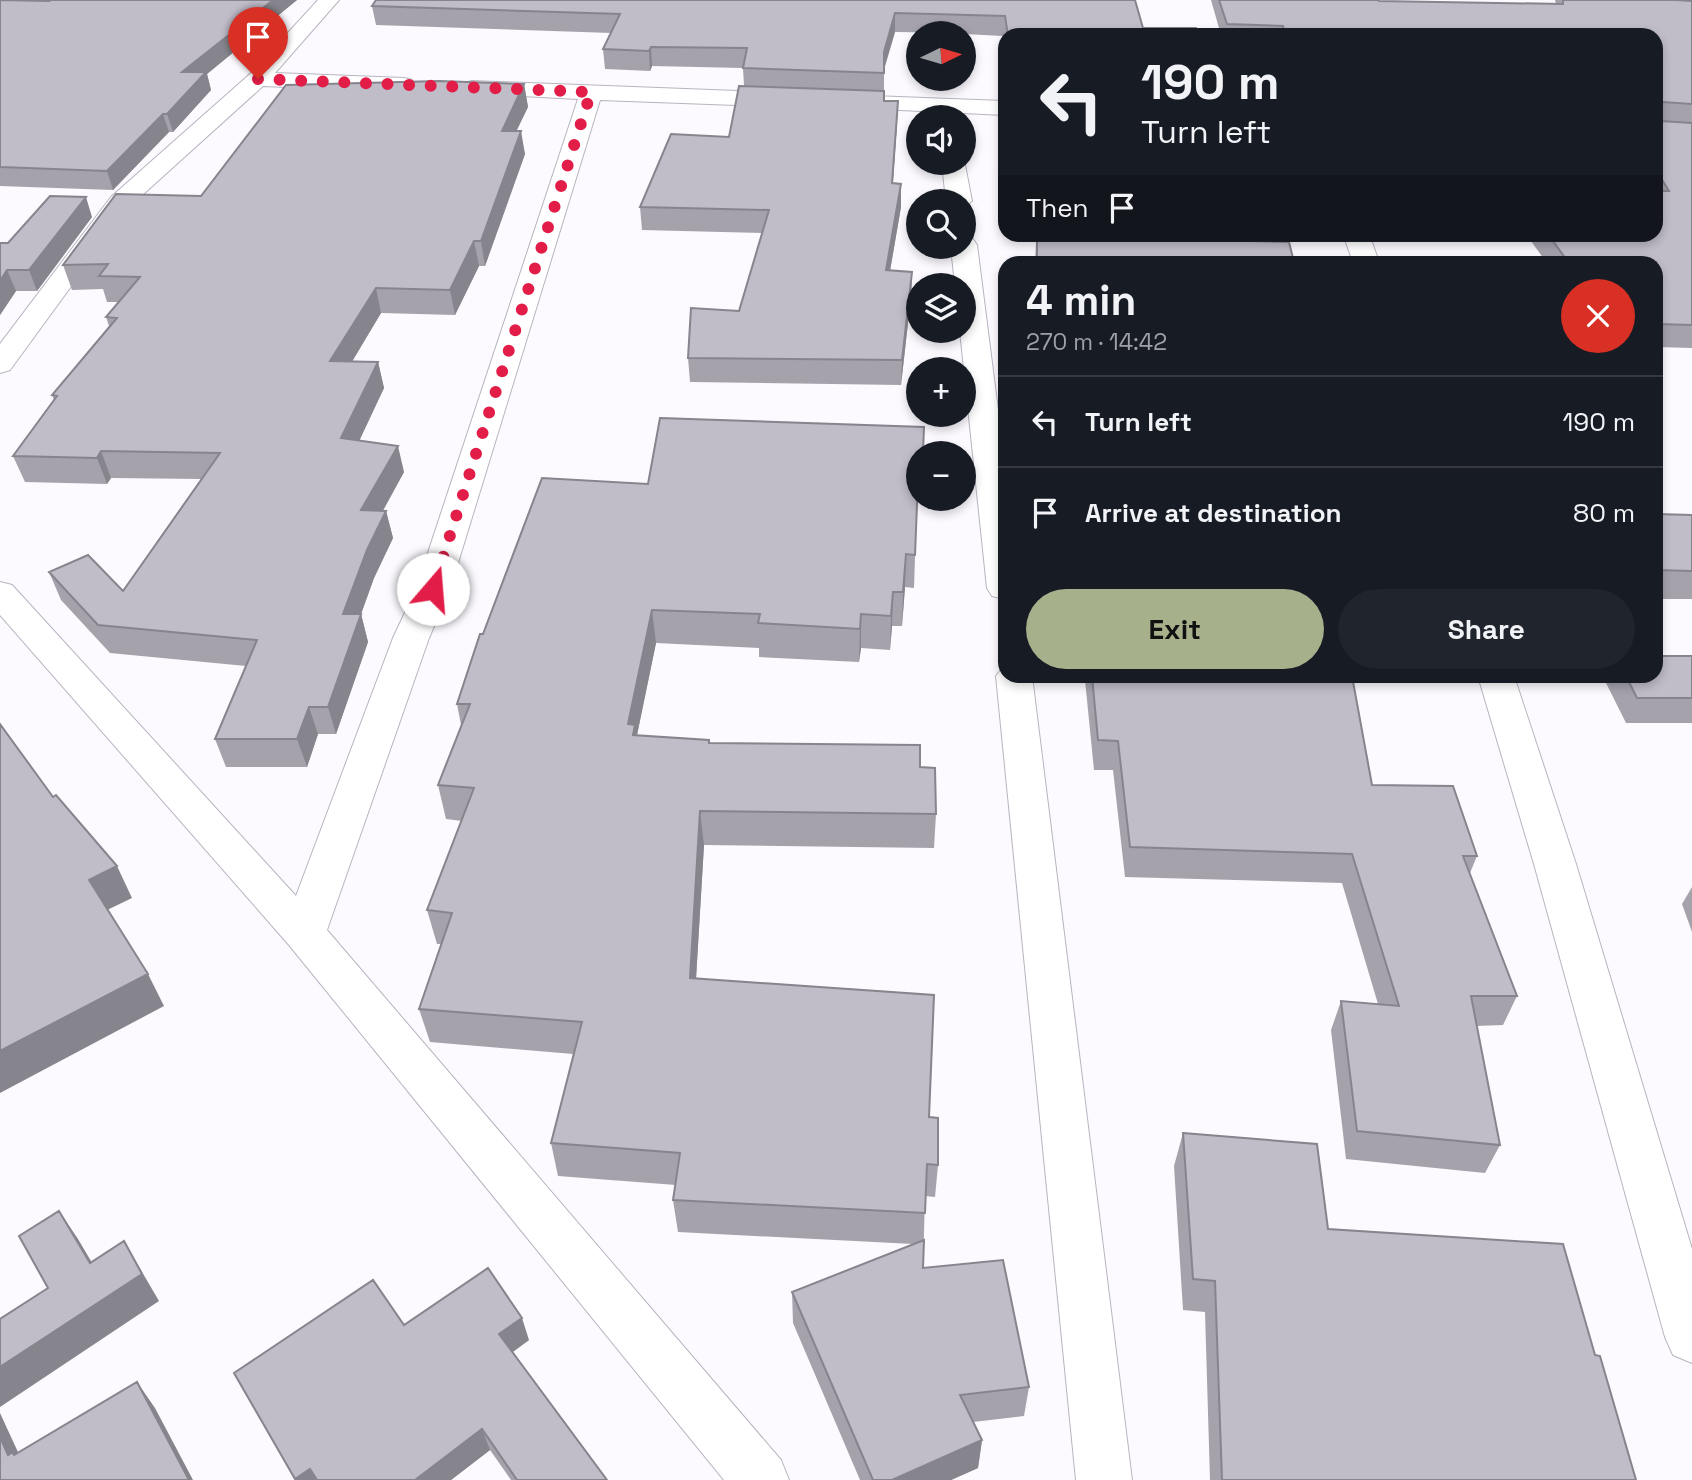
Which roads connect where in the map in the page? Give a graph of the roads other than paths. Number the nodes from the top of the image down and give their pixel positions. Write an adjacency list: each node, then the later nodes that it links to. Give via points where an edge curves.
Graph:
1 (329, 0): 2 (street)
2 (258, 79): 3 (street); 10 (street, via 120,202)
3 (424, 86)
4 (452, 87): 5 (street)
5 (591, 92): 6 (street); 15 (street, via 433,589)
6 (906, 108)
7 (998, 108): 8 (street)
8 (976, 110)
9 (966, 259): 11 (street)
10 (0, 364)
11 (998, 537)
12 (0, 593): 15 (street)
13 (1015, 683): 18 (street)
14 (1498, 683): 16 (street)
15 (304, 933): 17 (street)
16 (1692, 1336)
17 (761, 1480)
18 (1104, 1480)

